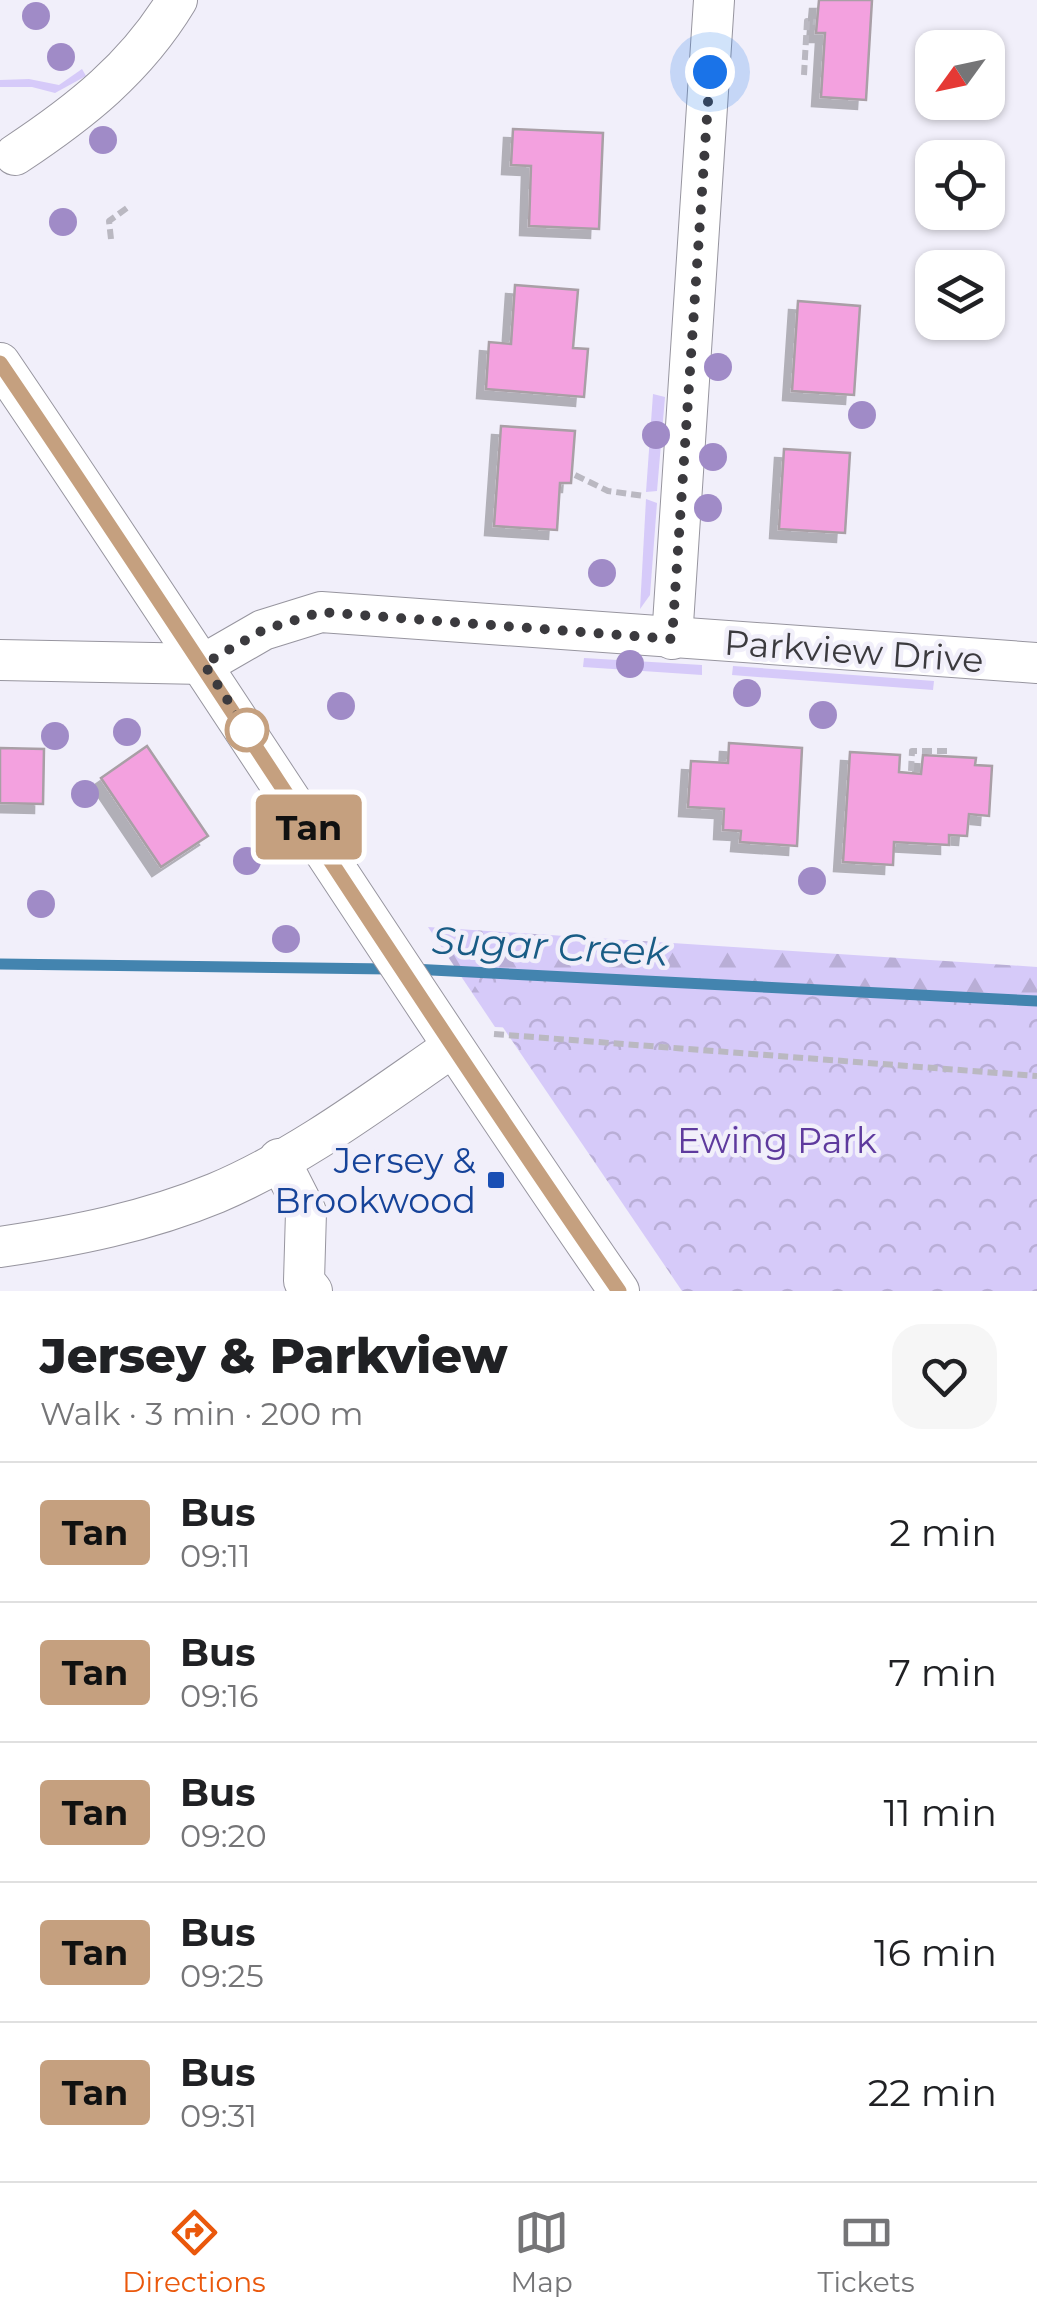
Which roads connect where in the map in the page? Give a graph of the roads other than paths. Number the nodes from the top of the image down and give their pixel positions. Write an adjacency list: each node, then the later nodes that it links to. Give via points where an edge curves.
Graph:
1 (177, 0): 3 (street, via 114,80)
2 (714, 0): 5 (street)
3 (15, 155)
4 (0, 363): 8 (street)
5 (672, 639): 7 (street, Parkview Drive); 8 (street, Parkview Drive, via 321,612 263,630)
6 (0, 660): 8 (street)
7 (1037, 663)
8 (204, 664): 9 (street)
9 (444, 1036): 10 (street); 13 (street)
10 (279, 1159): 11 (street, via 216,1192 116,1227); 12 (street, via 306,1212 304,1280)
11 (0, 1247)
12 (312, 1291)
13 (620, 1291)

